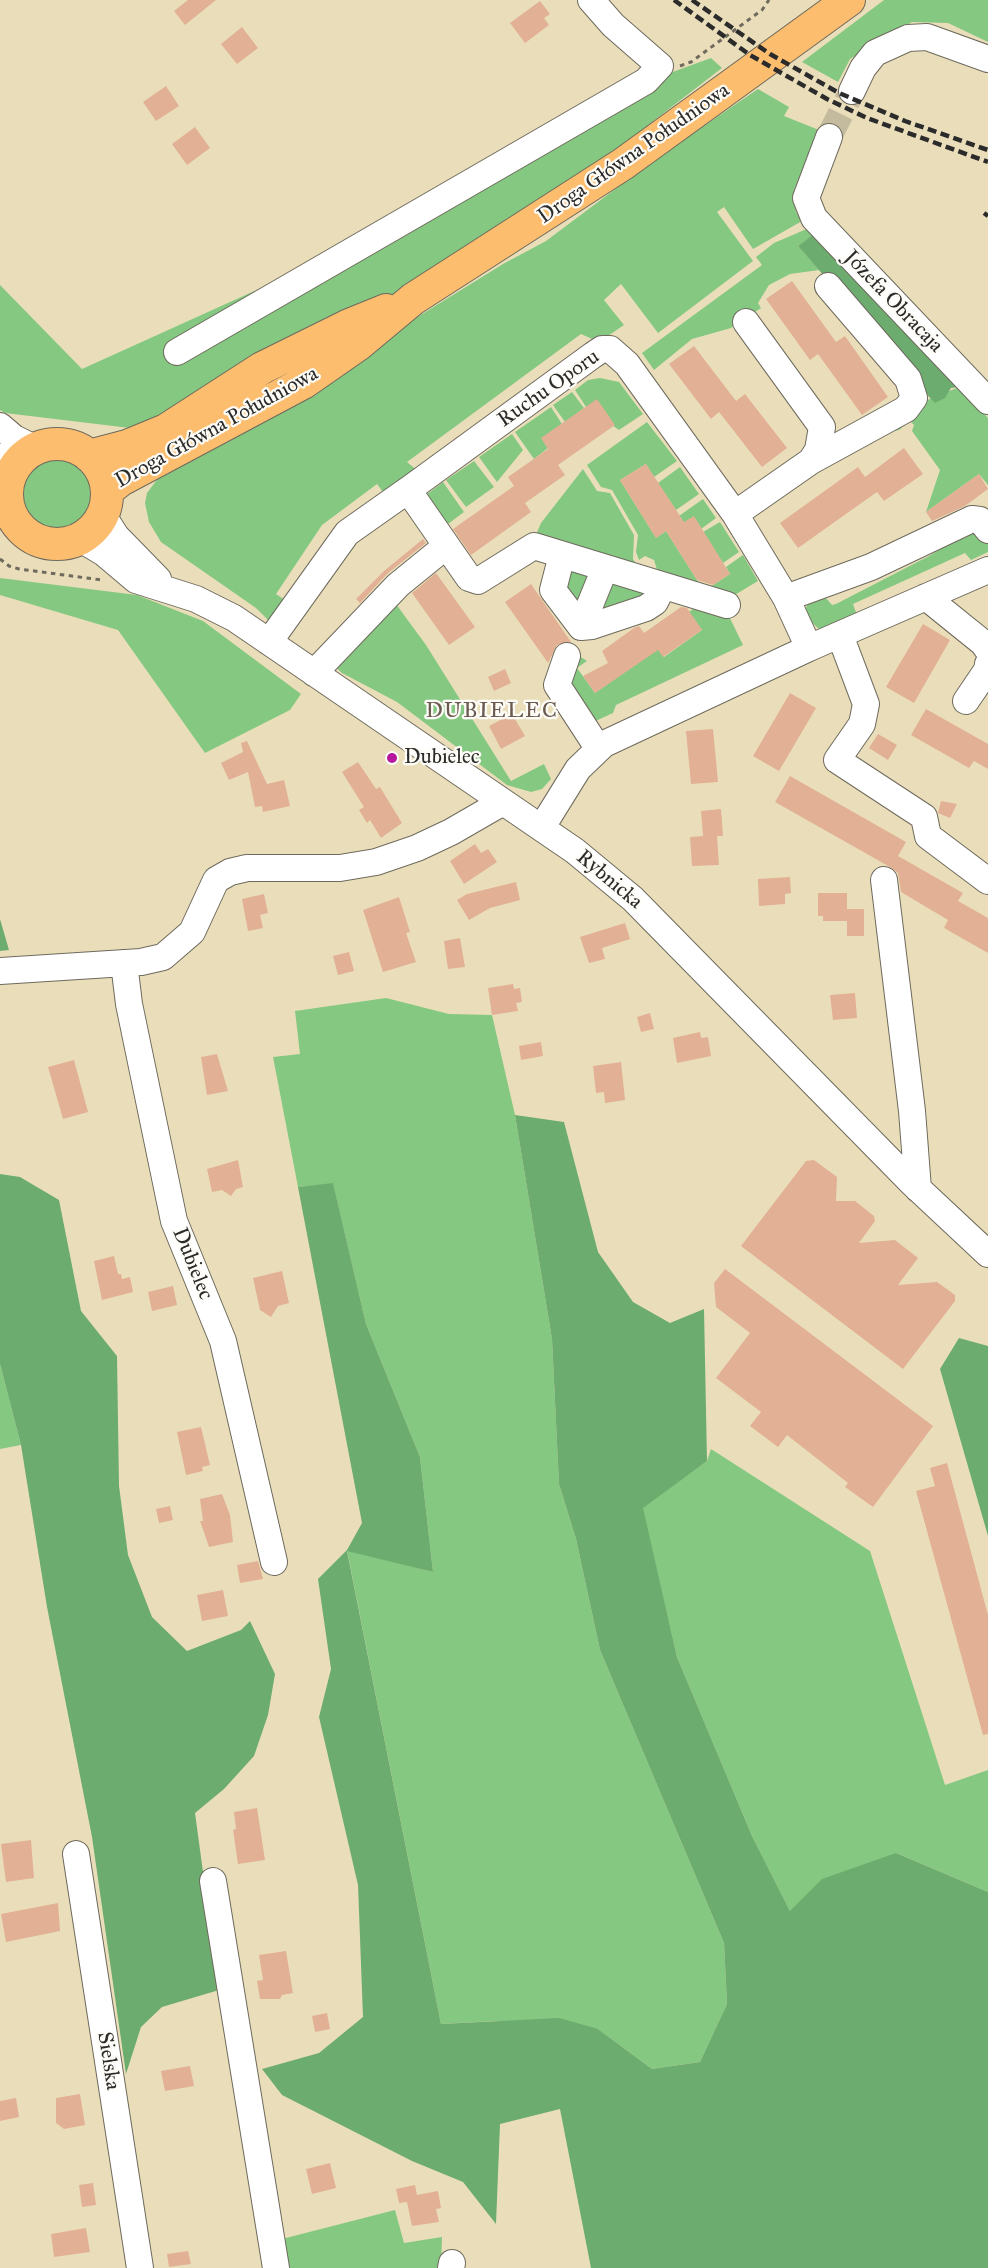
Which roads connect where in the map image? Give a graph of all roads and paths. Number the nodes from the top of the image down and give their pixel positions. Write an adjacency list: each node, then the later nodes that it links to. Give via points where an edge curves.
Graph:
1 (591, 0): 5 (street)
2 (769, 0): 5 (path, via 762,10 691,62)
3 (849, 0): 9 (main road, Droga Główna Południowa, via 633,157)
4 (988, 59): 6 (street, via 927,37 908,38 875,53)
5 (660, 66): 11 (street, via 646,81)
6 (852, 91)
7 (829, 137): 12 (street, Józefa Obracaja, via 806,198 814,218)
8 (828, 286): 16 (street, via 908,379 914,398 906,409)
9 (413, 299): 15 (main road, Droga Główna Południowa, via 279,360 166,430); 19 (main road, Droga Główna Południowa, via 303,383 121,480)
10 (746, 322): 16 (street, via 822,427 818,450)
11 (177, 352)
12 (988, 401)
13 (0, 426): 14 (street)
14 (36, 449): 15 (main road, via 61,444); 17 (main road, via 19,462)
15 (89, 456): 19 (main road, via 103,475)
16 (810, 461): 20 (street)
17 (5, 484): 22 (main road)
18 (408, 490): 20 (street, Ruchu Oporu, via 592,356 610,349 627,364); 24 (street); 35 (street, Ruchu Oporu, via 347,533)
19 (105, 503): 23 (main road, via 90,531); 29 (street, Rybnicka, via 116,536)
20 (735, 514): 31 (street, Ruchu Oporu)
21 (988, 530): 31 (street, via 980,520 972,519 871,567)
22 (14, 536): 23 (main road, via 52,543)
23 (79, 538): 29 (street, Rybnicka, via 136,580)
24 (446, 546): 25 (street, via 462,572 478,581 534,546); 39 (street, via 398,585)
25 (562, 555): 26 (street); 33 (street, via 553,590)
26 (605, 568): 28 (street); 33 (street)
27 (988, 570): 30 (street)
28 (663, 586): 32 (street); 33 (street, via 655,602 646,608)
29 (167, 588): 35 (street, Rybnicka, via 222,611)
30 (926, 597): 34 (street); 38 (street, via 983,643)
31 (786, 598): 36 (street, Ruchu Oporu)
32 (727, 605)
33 (581, 627)
34 (840, 635): 36 (street); 45 (street, via 866,704 862,724 837,760 924,817 928,836)
35 (269, 642): 39 (street, Rybnicka)
36 (809, 648): 41 (street)
37 (567, 656): 41 (street, via 557,685)
38 (988, 664): 40 (street)
39 (314, 673): 42 (street, Rybnicka)
40 (966, 701)
41 (598, 748): 43 (street, via 570,780)
42 (503, 802): 43 (street, Rybnicka); 46 (street, via 451,832 376,862 340,868 247,868 230,872 216,880 192,932 176,948 163,957)
43 (542, 828): 48 (street, Rybnicka, via 633,899)
44 (884, 880): 48 (street)
45 (988, 881)
46 (124, 963): 47 (street); 50 (street, Dubielec, via 174,1221 223,1341)
47 (0, 971)
48 (918, 1189): 49 (street, Rybnicka)
49 (988, 1254)
50 (274, 1562)
51 (76, 1854): 54 (street, Sielska)
52 (213, 1881): 56 (street)
53 (129, 2113): 55 (street, Sielska)
54 (140, 2268)
55 (155, 2268)
56 (276, 2268)

